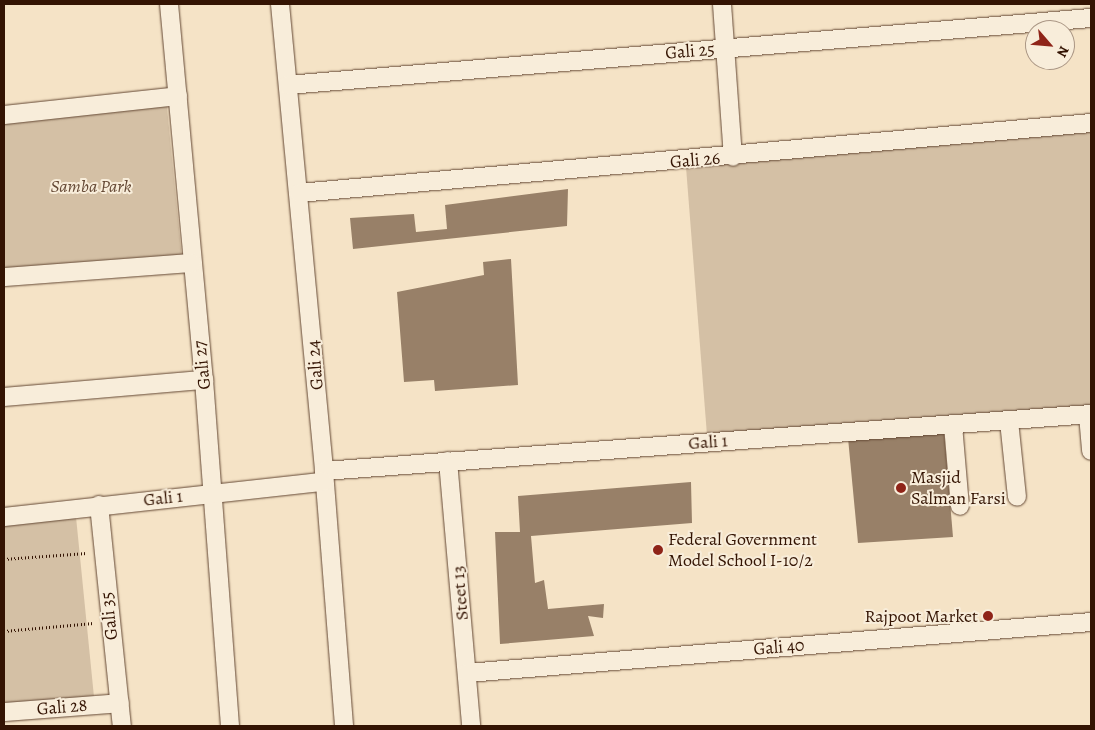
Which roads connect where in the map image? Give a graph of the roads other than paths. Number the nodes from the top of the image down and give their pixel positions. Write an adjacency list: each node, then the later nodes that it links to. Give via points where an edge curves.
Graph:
1 (169, 4): 7 (street, Gali 27)
2 (280, 4): 6 (street, Gali 24)
3 (722, 4): 5 (street)
4 (1091, 18): 5 (street, Gali 25)
5 (726, 48): 6 (street, Gali 25); 10 (street)
6 (288, 86): 11 (street, Gali 24)
7 (178, 96): 8 (street); 12 (street, Gali 27)
8 (4, 115)
9 (1091, 123): 10 (street, Gali 26)
10 (733, 157): 11 (street, Gali 26)
11 (299, 193): 21 (street, Gali 24)
12 (191, 263): 13 (street); 14 (street, Gali 27)
13 (4, 277)
14 (204, 380): 15 (street); 22 (street, Gali 27)
15 (4, 398)
16 (1090, 414): 17 (street, Gali 1); 19 (street)
17 (1010, 421): 18 (street, Gali 1); 23 (street)
18 (954, 425): 20 (street, Gali 1); 25 (street)
19 (1091, 451)
20 (448, 461): 21 (street, Gali 1); 28 (street, Steet 13)
21 (324, 476): 22 (street, Gali 1); 33 (street, Gali 24)
22 (212, 492): 24 (street, Gali 1); 32 (street, Gali 27)
23 (1017, 497)
24 (99, 504): 26 (street, Gali 1); 29 (street, Gali 35)
25 (960, 506)
26 (4, 517)
27 (1091, 622): 28 (street, Gali 40)
28 (467, 673): 34 (street, Steet 13)
29 (120, 702): 30 (street, Gali 28); 31 (street, Gali 35)
30 (4, 712)
31 (122, 726)
32 (230, 726)
33 (344, 726)
34 (471, 726)

